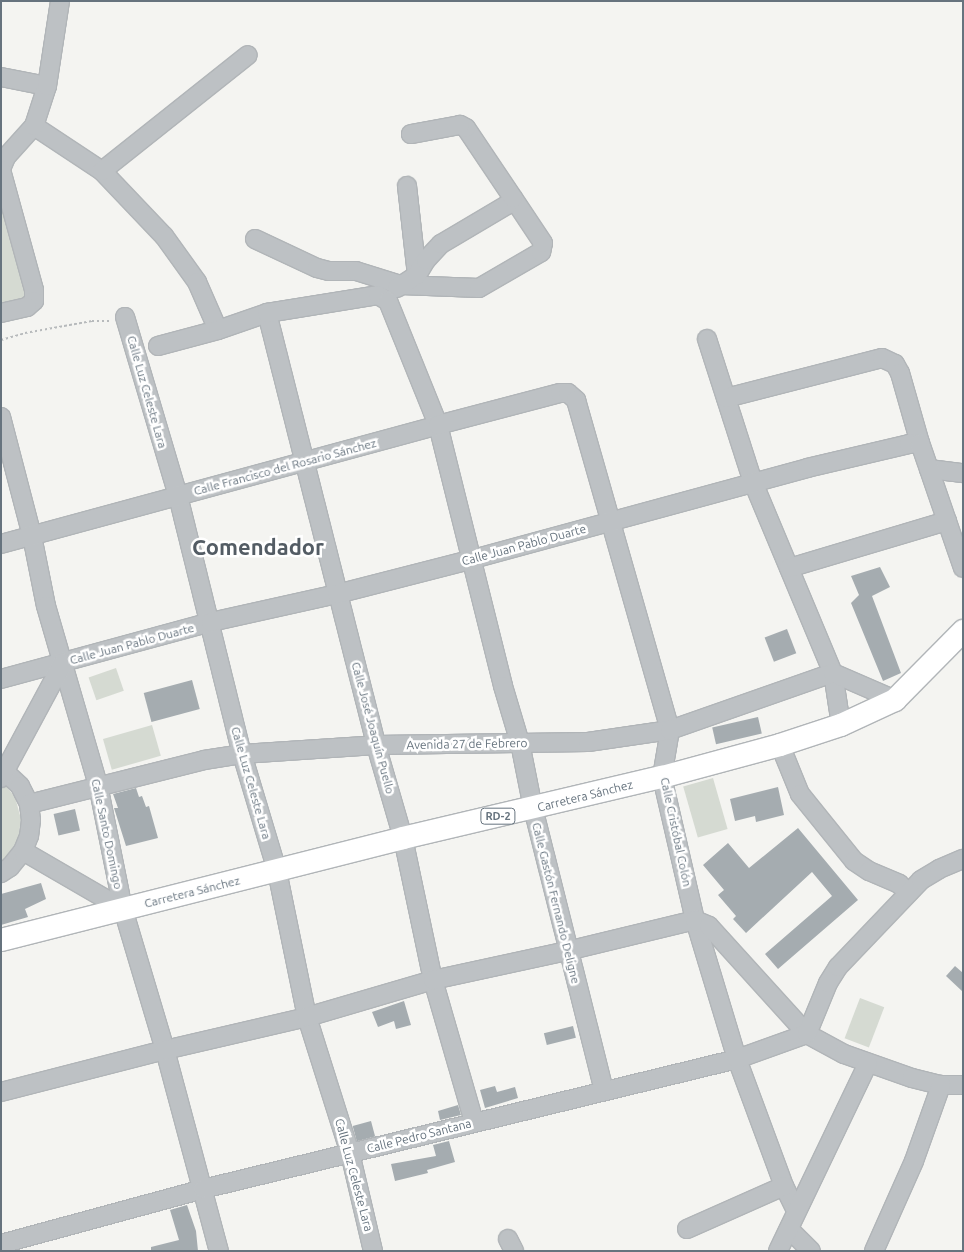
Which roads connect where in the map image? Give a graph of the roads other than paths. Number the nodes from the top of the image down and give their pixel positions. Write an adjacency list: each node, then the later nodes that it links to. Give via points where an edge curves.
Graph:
1 (60, 1): 4 (street)
2 (248, 55): 8 (street)
3 (1, 77): 4 (street)
4 (47, 86): 5 (street)
5 (34, 126): 7 (street, via 6,157); 8 (street)
6 (412, 134): 10 (street, via 460,125 466,128)
7 (1, 170): 15 (street, via 34,290 34,301 27,307)
8 (102, 171): 18 (street, via 164,236 197,282)
9 (407, 186): 12 (street)
10 (513, 198): 12 (street, via 507,205 441,244); 13 (street, via 543,244 540,252 479,288)
11 (255, 239): 13 (street, via 317,268 356,271)
12 (417, 275): 13 (street)
13 (401, 286): 14 (street)
14 (385, 297): 16 (street, via 378,295); 24 (street, Calle Gastón Fernando Deligne)
15 (1, 313)
16 (267, 313): 18 (street); 26 (street, Calle José Joaquín Puello)
17 (125, 317): 30 (street, Calle Luz Celeste Lara)
18 (218, 330): 20 (street)
19 (707, 339): 22 (street)
20 (158, 346)
21 (568, 393): 24 (street, Calle Francisco del Rosario Sánchez, via 560,392); 31 (street, Calle Cristóbal Colón, via 576,400)
22 (726, 398): 25 (street, via 882,358 895,364 900,373); 29 (street)
23 (1, 417): 33 (street, Calle Santo Domingo)
24 (438, 425): 26 (street, Calle Francisco del Rosario Sánchez); 35 (street, Calle Gastón Fernando Deligne)
25 (920, 444): 27 (street); 29 (street, Calle Juan Pablo Duarte)
26 (303, 462): 30 (street, Calle Francisco del Rosario Sánchez); 38 (street, Calle José Joaquín Puello)
27 (929, 469): 28 (street); 32 (street)
28 (963, 472)
29 (753, 482): 31 (street, Calle Juan Pablo Duarte); 36 (street)
30 (178, 496): 33 (street, Calle Francisco del Rosario Sánchez); 39 (street, Calle Luz Celeste Lara)
31 (611, 521): 35 (street, Calle Juan Pablo Duarte); 46 (street, Calle Cristóbal Colón)
32 (947, 521): 36 (street); 37 (street)
33 (32, 536): 34 (street, Calle Francisco del Rosario Sánchez); 41 (street, Calle Santo Domingo)
34 (1, 544)
35 (473, 559): 38 (street, Calle Juan Pablo Duarte); 47 (street, Calle Gastón Fernando Deligne)
36 (789, 568): 42 (street)
37 (963, 568)
38 (337, 594): 39 (street, Calle Juan Pablo Duarte); 48 (street, Calle José Joaquín Puello)
39 (211, 622): 41 (street, Calle Juan Pablo Duarte); 50 (street, Calle Luz Celeste Lara)
40 (963, 631): 44 (main road, Carretera Sánchez / RD-2)
41 (62, 663): 43 (street, Calle Juan Pablo Duarte); 51 (street); 53 (street, Calle Santo Domingo)
42 (833, 673): 44 (street); 45 (street); 46 (street, Avenida 27 de Febrero)
43 (1, 679)
44 (895, 700): 45 (main road, Carretera Sánchez / RD-2)
45 (841, 725): 49 (main road, Carretera Sánchez / RD-2)
46 (670, 730): 47 (street, Avenida 27 de Febrero, via 588,742); 52 (street, Calle Cristóbal Colón)
47 (520, 743): 48 (street, Avenida 27 de Febrero); 55 (street, Calle Gastón Fernando Deligne)
48 (376, 745): 50 (street, Avenida 27 de Febrero); 56 (street, Calle José Joaquín Puello)
49 (780, 745): 52 (main road, Carretera Sánchez / RD-2); 61 (street, via 800,794 849,855 864,868 899,884)
50 (242, 754): 53 (street, Avenida 27 de Febrero); 59 (street, Calle Luz Celeste Lara)
51 (3, 773): 54 (street, via 20,786)
52 (662, 777): 55 (main road, Carretera Sánchez / RD-2); 63 (street, Calle Cristóbal Colón)
53 (98, 785): 54 (street, Avenida 27 de Febrero); 62 (street, Calle Santo Domingo)
54 (29, 804): 57 (street, via 29,836)
55 (533, 808): 56 (main road, Carretera Sánchez / RD-2); 65 (street, Calle Gastón Fernando Deligne)
56 (403, 838): 59 (main road, Carretera Sánchez / RD-2); 66 (street, Calle José Joaquín Puello)
57 (23, 851): 60 (street); 62 (street)
58 (963, 859): 61 (street, via 921,880)
59 (277, 871): 62 (main road, Carretera Sánchez / RD-2); 67 (street, Calle Luz Celeste Lara)
60 (1, 873)
61 (909, 893): 68 (street, via 838,967)
62 (123, 909): 64 (main road, Carretera Sánchez / RD-2); 69 (street, Calle Santo Domingo)
63 (695, 920): 65 (street); 68 (street, via 709,926); 70 (street, Calle Cristóbal Colón)
64 (1, 940)
65 (568, 951): 66 (street); 74 (street, Calle Gastón Fernando Deligne)
66 (433, 980): 67 (street); 76 (street, Calle José Joaquín Puello)
67 (307, 1017): 69 (street); 77 (street, Calle Luz Celeste Lara)
68 (807, 1034): 70 (street, Calle Pedro Santana); 71 (street)
69 (164, 1050): 75 (street); 79 (street, Calle Santo Domingo)
70 (737, 1059): 74 (street, Calle Pedro Santana); 78 (street, Calle Cristóbal Colón)
71 (868, 1063): 73 (street); 80 (street)
72 (963, 1084): 73 (street)
73 (941, 1085): 88 (street, via 914,1161)
74 (604, 1090): 76 (street, Calle Pedro Santana)
75 (1, 1092)
76 (474, 1122): 77 (street, Calle Pedro Santana)
77 (350, 1153): 79 (street, Calle Pedro Santana); 85 (street, Calle Luz Celeste Lara)
78 (784, 1186): 80 (street, Calle Cristóbal Colón); 81 (street)
79 (204, 1189): 83 (street, Calle Pedro Santana); 84 (street, Calle Santo Domingo)
80 (796, 1210): 82 (street)
81 (687, 1229)
82 (789, 1229): 86 (street); 87 (street)
83 (1, 1244)
84 (219, 1251)
85 (374, 1251)
86 (778, 1251)
87 (811, 1251)
88 (874, 1251)

